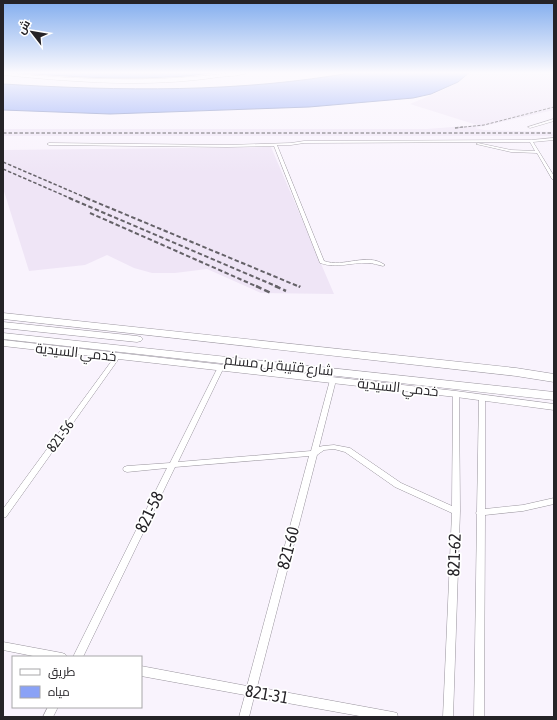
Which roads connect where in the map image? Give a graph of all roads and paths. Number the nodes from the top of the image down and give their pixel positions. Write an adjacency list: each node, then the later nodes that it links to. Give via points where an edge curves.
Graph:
1 (554, 120): 2 (street)
2 (530, 127)
3 (554, 139): 5 (street)
4 (465, 141): 5 (street); 7 (street); 8 (street, via 511,151)
5 (531, 141): 8 (street)
6 (49, 144): 7 (street)
7 (276, 144): 11 (street, via 322,262 330,265 379,262)
8 (538, 152): 9 (street)
9 (552, 172): 10 (street)
10 (554, 179)
11 (383, 265)
12 (3, 316): 20 (highway, via 501,370)
13 (3, 325): 22 (highway, شارع قتيبة بن مسلم)
14 (3, 336): 25 (highway, شارع قتيبة بن مسلم)
15 (3, 344): 16 (street, خدمي السيدية)
16 (18, 345): 17 (street); 18 (street, خدمي السيدية)
17 (3, 352)
18 (118, 356): 19 (street, خدمي السيدية); 33 (street, 821-56)
19 (221, 367): 21 (street, خدمي السيدية); 28 (street, 821-58)
20 (554, 378)
21 (333, 380): 23 (street, خدمي السيدية); 27 (street, 821-60)
22 (554, 382)
23 (456, 394): 24 (street, خدمي السيدية); 31 (street, 821-62)
24 (482, 397): 25 (street, خدمي السيدية); 32 (street, 821-62)
25 (543, 397): 26 (street, خدمي السيدية)
26 (554, 407)
27 (314, 453): 28 (street); 31 (street, via 334,446 347,450 398,485); 38 (street, 821-60)
28 (172, 466): 29 (street); 36 (street, 821-58)
29 (127, 468)
30 (554, 501): 32 (street)
31 (456, 511): 43 (street, 821-62)
32 (480, 513): 44 (street, 821-62)
33 (3, 515)
34 (3, 646): 35 (street)
35 (57, 656)
36 (78, 656)
37 (142, 671): 38 (street, 821-31)
38 (251, 690): 41 (street, 821-60); 42 (street, 821-31)
39 (52, 708): 40 (street)
40 (48, 717)
41 (244, 717)
42 (394, 717)
43 (448, 717)
44 (479, 717)

